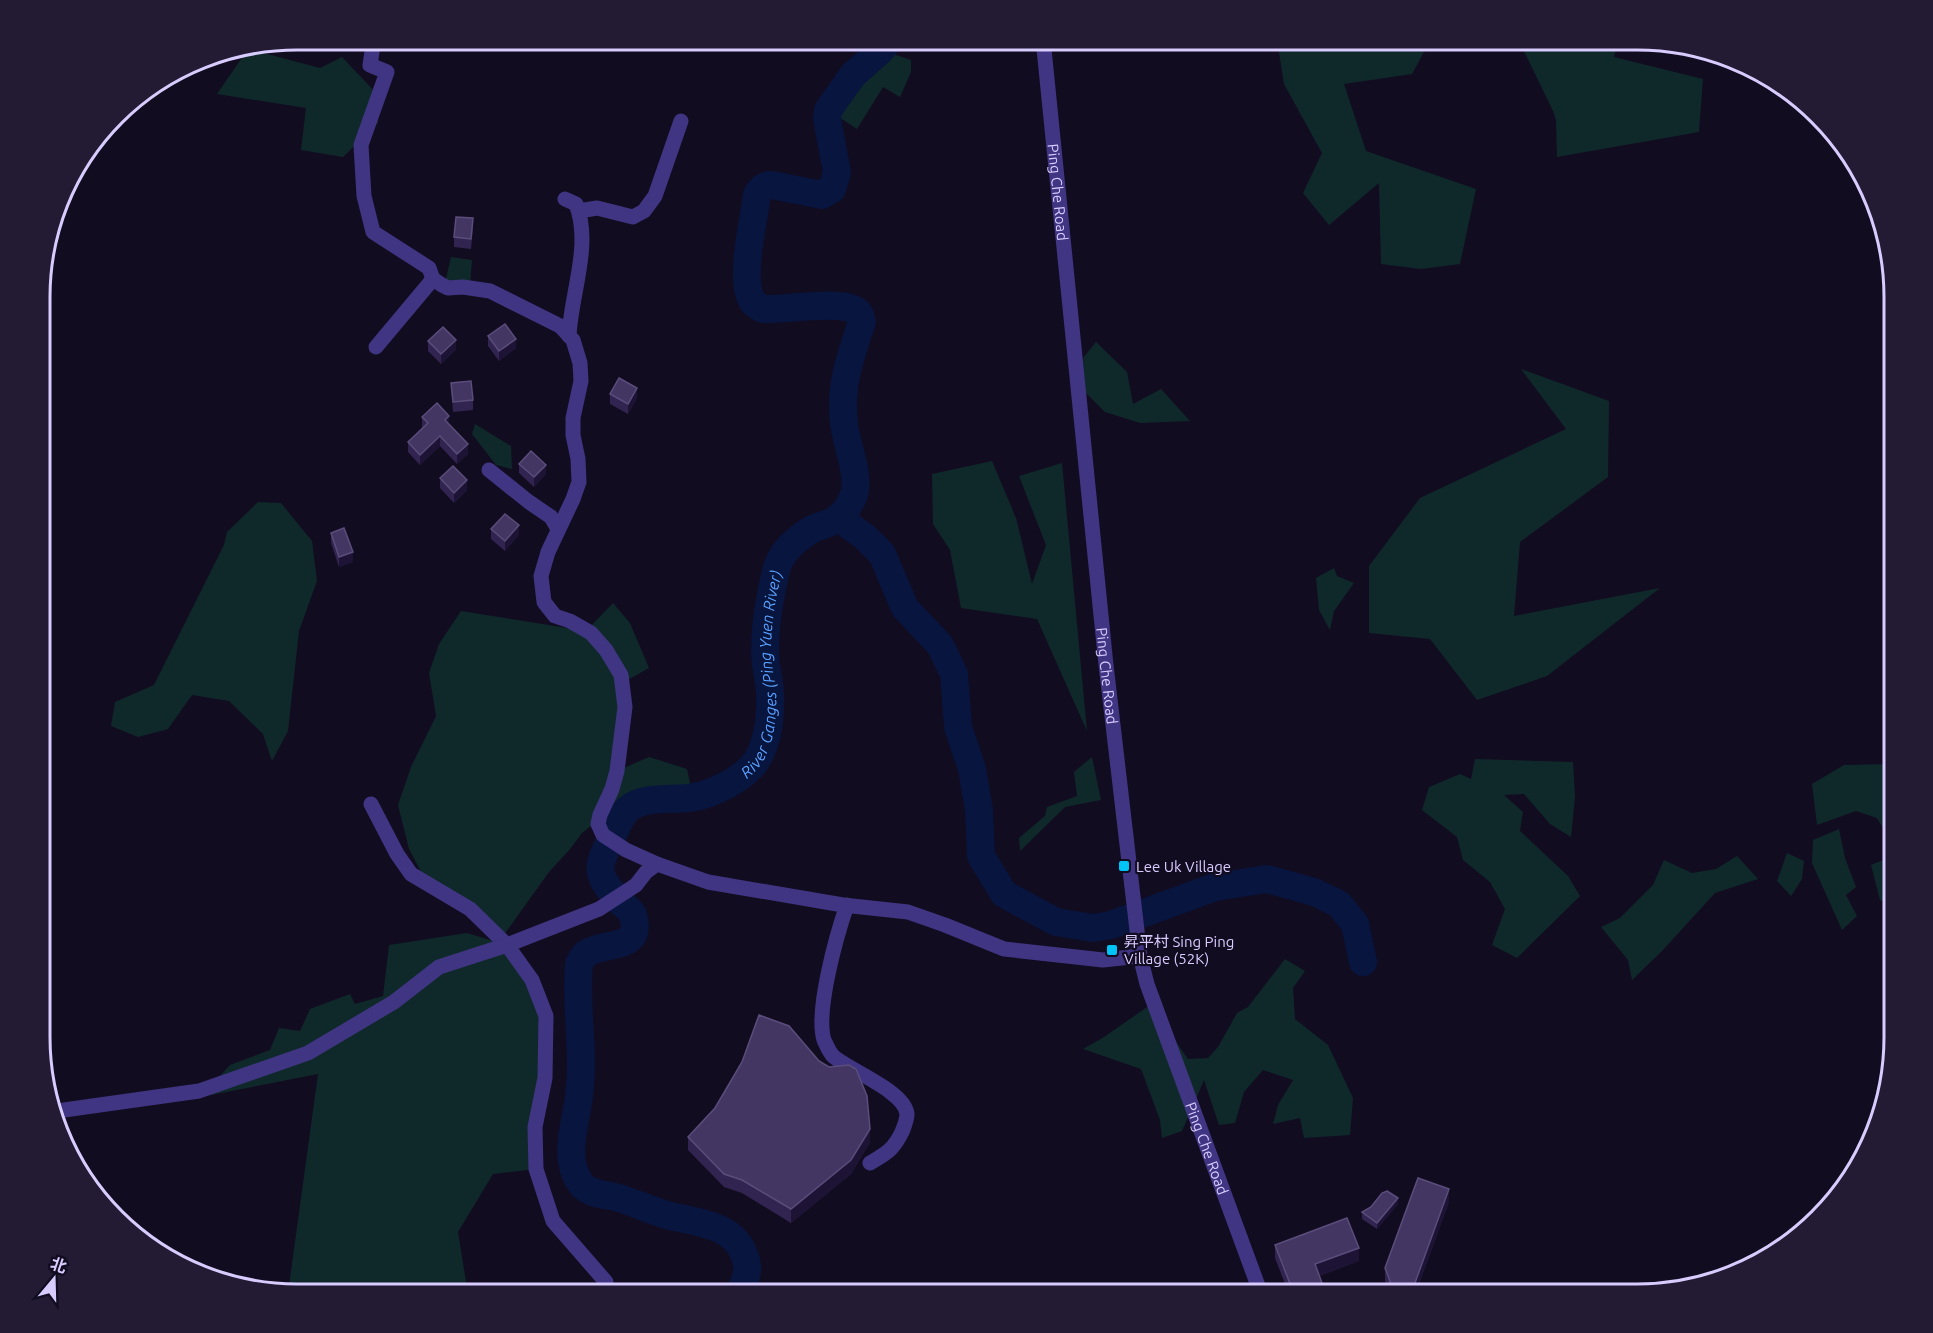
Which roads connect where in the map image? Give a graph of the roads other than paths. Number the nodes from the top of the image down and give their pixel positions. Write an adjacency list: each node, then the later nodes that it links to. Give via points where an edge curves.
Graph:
1 (372, 50): 6 (street, via 370,65 387,72 361,145 364,196 373,232 429,268)
2 (1045, 50): 15 (street, Ping Che Road, via 1107,676)
3 (681, 121): 5 (street, via 655,196 644,211 633,218 597,208)
4 (566, 199): 5 (street, via 576,204)
5 (579, 211): 7 (street, via 580,261)
6 (433, 279): 7 (street, via 448,288 490,291 560,326); 8 (street)
7 (569, 336): 10 (street, via 580,363 581,381 573,418 579,482)
8 (376, 347)
9 (489, 470): 10 (street, via 551,517)
10 (558, 529): 12 (street, via 541,576 544,602 555,616 591,633 606,650 621,675 626,707 617,771 598,824 601,832 626,850)
11 (370, 804): 14 (street, via 411,874 470,909)
12 (657, 864): 13 (street, via 708,882); 14 (street, via 636,885 599,909)
13 (847, 905): 15 (street, via 908,912 1004,949 1103,960); 17 (street, via 836,936 824,998 824,1038 832,1055 878,1083 903,1105 907,1114 895,1145)
14 (507, 945): 16 (street, via 439,967 394,1002 308,1053 199,1091); 18 (street, via 532,980 546,1016 545,1078 535,1127 536,1170 553,1221)
15 (1139, 952): 19 (street, Ping Che Road, via 1146,984)
16 (61, 1111)
17 (870, 1163)
18 (606, 1282)
19 (1257, 1284)

